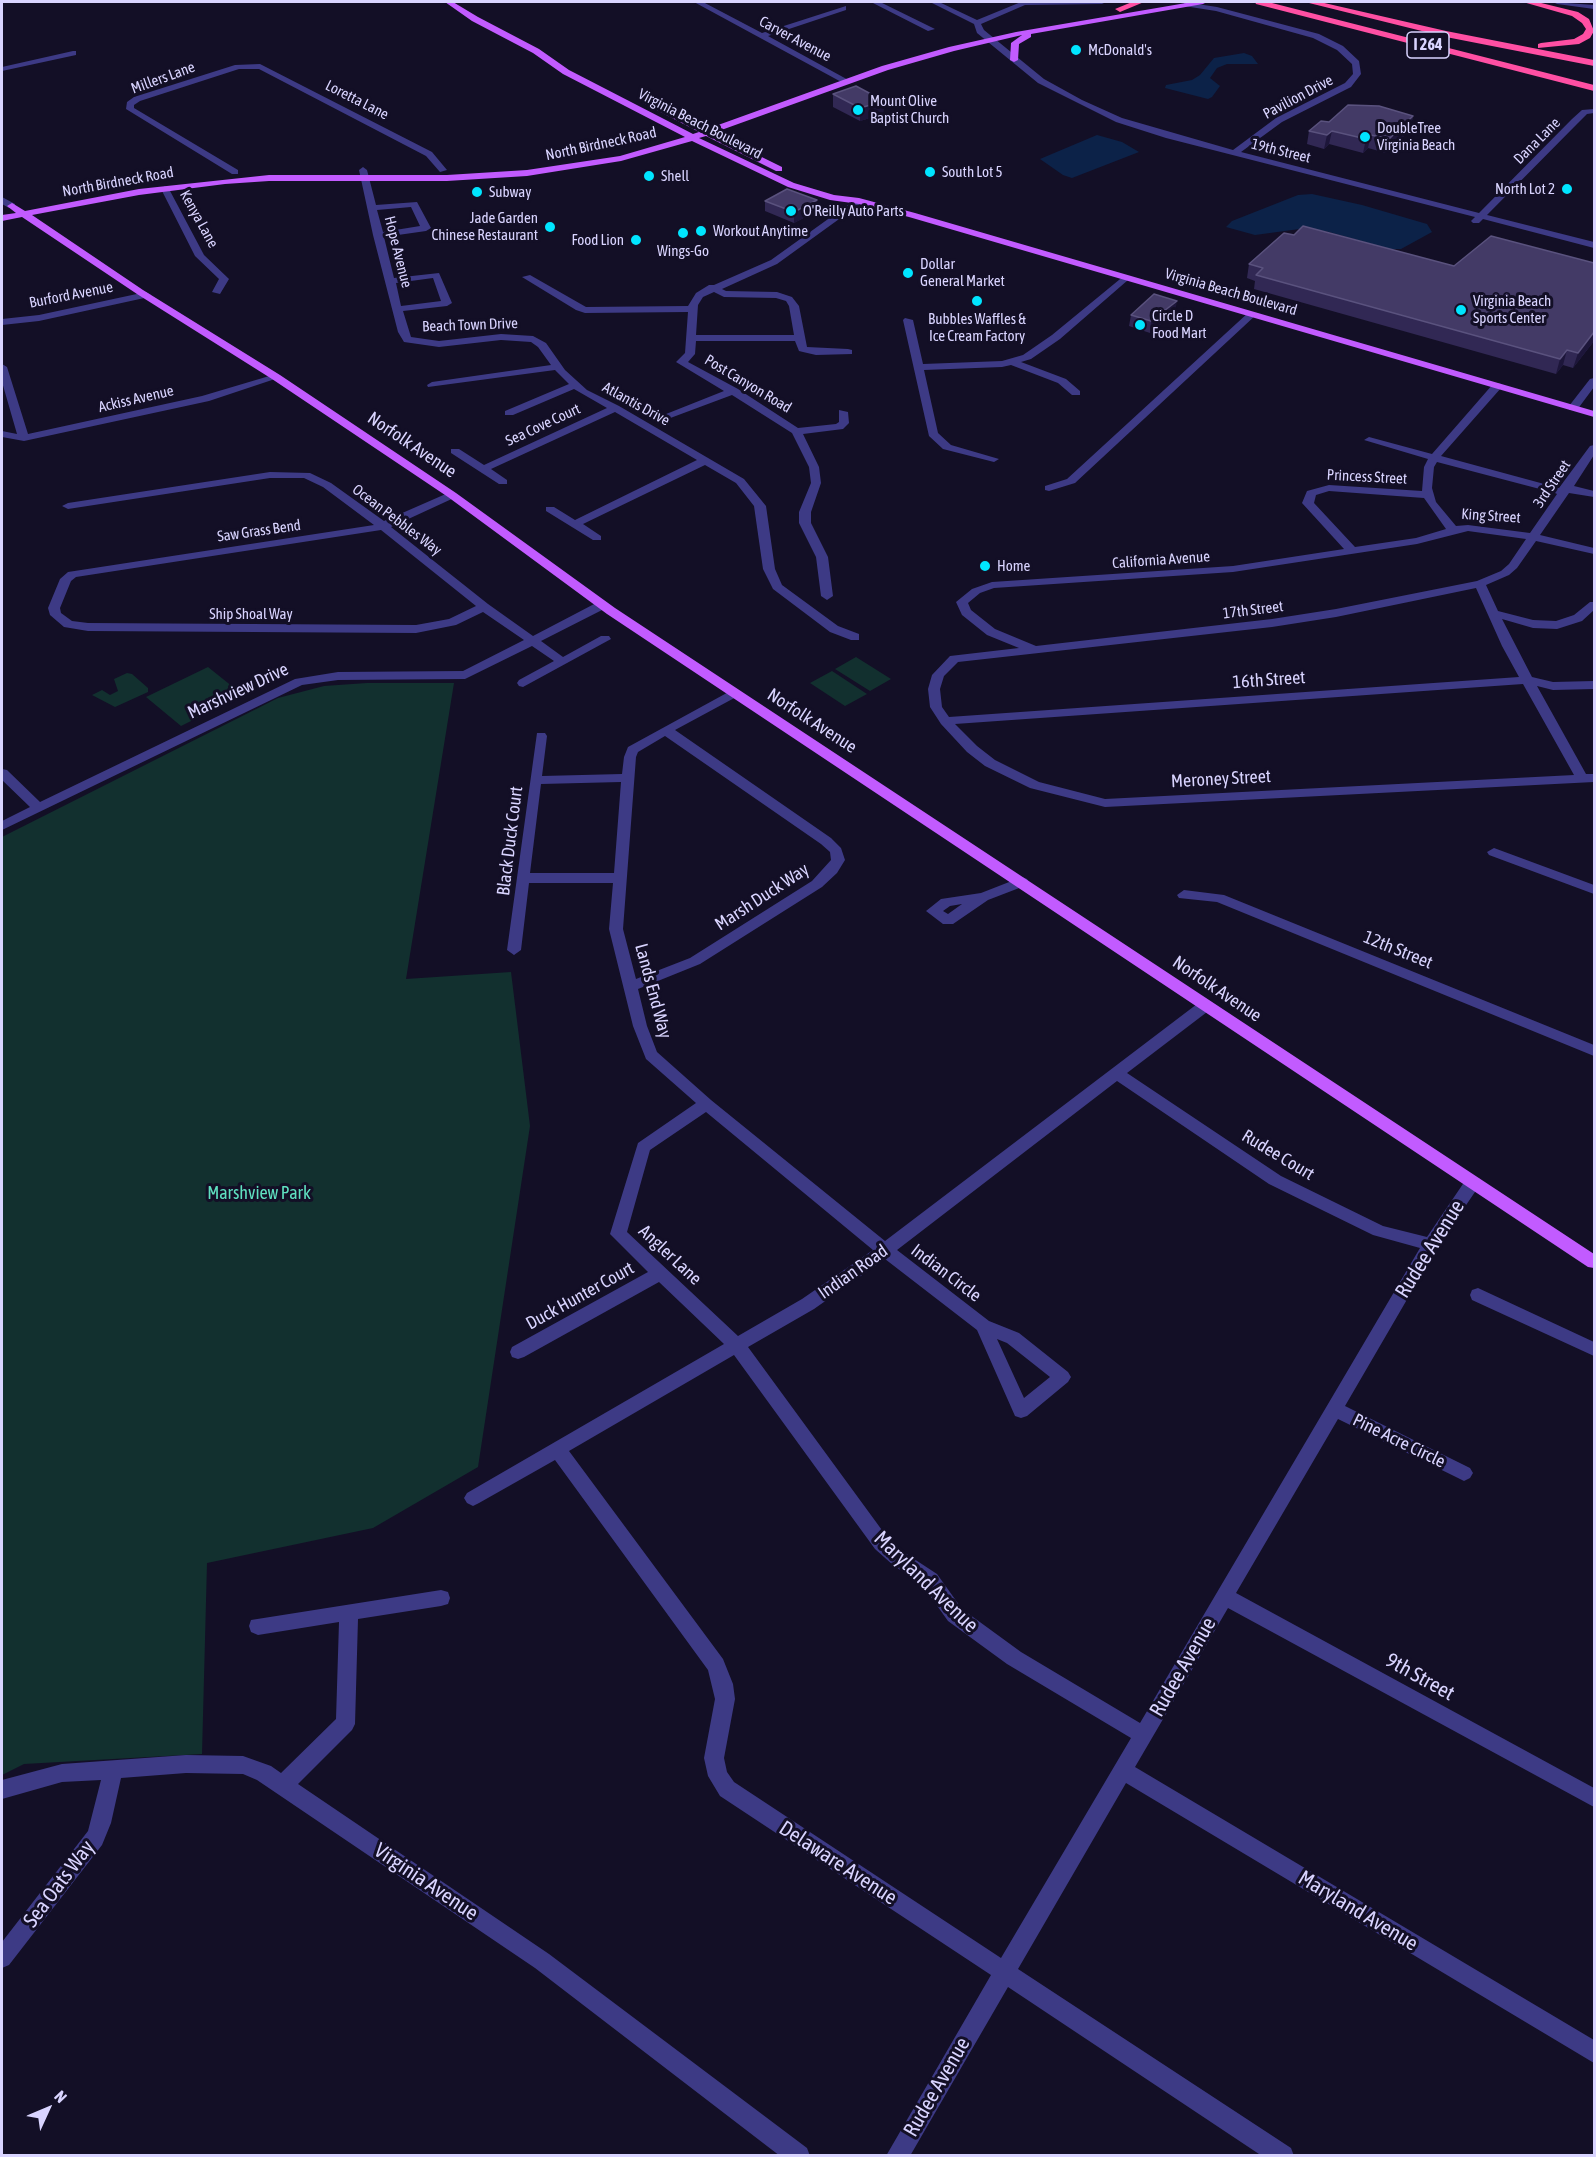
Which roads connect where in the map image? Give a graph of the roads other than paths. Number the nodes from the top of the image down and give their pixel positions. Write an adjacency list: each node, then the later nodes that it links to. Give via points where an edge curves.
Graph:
1 (449, 2): 25 (main road, Virginia Beach Boulevard)
2 (698, 2): 23 (street, Carver Avenue)
3 (876, 2): 20 (street)
4 (934, 2): 19 (street)
5 (1102, 2): 13 (street)
6 (1139, 2): 18 (highway)
7 (1166, 2): 18 (main road, North Birdneck Road)
8 (1203, 2): 14 (main road, North Birdneck Road)
9 (1260, 2): 34 (highway, I 264)
10 (1310, 2): 22 (highway, I 264)
11 (1528, 2): 22 (highway, via 1575,14 1586,21 1590,33 1576,42 1549,46)
12 (1557, 2): 16 (street)
13 (1019, 3): 19 (street)
14 (1184, 3): 15 (street, Pavilion Drive); 21 (main road, North Birdneck Road)
15 (1215, 5): 41 (street, Pavilion Drive, via 1322,39 1349,54 1358,69 1355,80 1339,92 1279,120)
16 (1594, 7)
17 (843, 8): 23 (street)
18 (1120, 9): 24 (main road, North Birdneck Road)
19 (977, 22): 24 (street, 19th Street)
20 (931, 29)
21 (1042, 30): 24 (main road, North Birdneck Road); 27 (main road, via 1015,43)
22 (1446, 34): 28 (highway, I 264)
23 (761, 36): 31 (street, Carver Avenue)
24 (987, 37): 27 (street, 19th Street); 31 (main road, North Birdneck Road, via 903,54); 33 (main road, North Birdneck Road)
25 (536, 51): 32 (main road, Virginia Beach Boulevard); 38 (main road, Virginia Beach Boulevard, via 566,72)
26 (73, 53): 30 (street)
27 (1014, 60): 41 (street, 19th Street, via 1058,91 1097,111 1161,134)
28 (1594, 63)
29 (263, 64): 43 (street, Loretta Lane, via 429,154); 44 (street, Millers Lane, via 238,66 137,99 129,106)
30 (2, 69)
31 (837, 76): 33 (street, Carver Avenue); 37 (main road, North Birdneck Road)
32 (597, 77)
33 (848, 81): 39 (main road, North Birdneck Road)
34 (1594, 88)
35 (634, 96): 37 (main road, Virginia Beach Boulevard)
36 (1594, 111): 54 (street, Dana Lane, via 1585,112 1575,121)
37 (695, 127): 38 (main road, North Birdneck Road); 39 (main road, Virginia Beach Boulevard)
38 (681, 132): 40 (main road, Virginia Beach Boulevard); 42 (main road, North Birdneck Road, via 605,154)
39 (706, 133): 40 (main road, North Birdneck Road); 48 (main road, Virginia Beach Boulevard, via 767,164)
40 (692, 138): 42 (main road, North Birdneck Road, via 621,158); 48 (main road, Virginia Beach Boulevard, via 791,185 833,198)
41 (1234, 153): 54 (street, 19th Street)
42 (525, 169): 43 (main road, North Birdneck Road); 45 (main road, North Birdneck Road)
43 (442, 170): 45 (main road, North Birdneck Road)
44 (235, 172): 45 (main road, North Birdneck Road); 49 (main road, North Birdneck Road, via 140,183)
45 (364, 174): 46 (main road, North Birdneck Road, via 246,179); 51 (street, Hope Avenue)
46 (165, 189): 52 (main road, North Birdneck Road); 61 (street, Kenya Lane, via 200,256 224,279)
47 (2, 200): 49 (street)
48 (859, 201): 58 (main road, Virginia Beach Boulevard); 60 (street, via 774,262)
49 (12, 206): 50 (main road, North Birdneck Road); 52 (main road, Norfolk Avenue)
50 (2, 208)
51 (372, 208): 55 (street, Hope Avenue); 55 (street, via 414,204 426,228)
52 (23, 213): 53 (main road, North Birdneck Road); 62 (main road, Norfolk Avenue)
53 (2, 218)
54 (1478, 219): 56 (street, 19th Street)
55 (378, 235): 59 (street, Hope Avenue)
56 (1594, 245)
57 (527, 277): 64 (street, via 585,310)
58 (1125, 278): 65 (main road, Virginia Beach Boulevard); 73 (street, via 1056,337)
59 (390, 281): 63 (street, Hope Avenue); 63 (street, via 436,275 447,303)
60 (712, 287): 64 (street, via 694,300); 69 (street, via 724,294 777,295 789,299 794,306)
61 (217, 292)
62 (146, 296): 67 (street, Burford Avenue); 77 (main road, Norfolk Avenue)
63 (397, 309): 71 (street, Hope Avenue)
64 (692, 309): 68 (street)
65 (1252, 314): 81 (main road, Virginia Beach Boulevard); 103 (street, via 1071,481)
66 (908, 320): 76 (street)
67 (2, 322)
68 (691, 338): 69 (street); 82 (street, Post Canyon Road, via 690,354 681,362)
69 (799, 338): 72 (street, via 808,351)
70 (533, 339): 71 (street, Beach Town Drive, via 501,337 440,344); 75 (street, Atlantis Drive)
71 (408, 340)
72 (848, 352)
73 (1013, 362): 76 (street); 83 (street, via 1062,381)
74 (2, 367): 92 (street)
75 (557, 367): 79 (street); 80 (street, Atlantis Drive)
76 (918, 367): 97 (street, via 936,438 947,447)
77 (276, 377): 92 (street, Ackiss Avenue, via 169,408); 106 (main road, Norfolk Avenue)
78 (1594, 381): 85 (street)
79 (432, 385)
80 (576, 385): 84 (street, Atlantis Drive); 87 (street)
81 (1497, 386): 85 (main road, Virginia Beach Boulevard); 96 (street)
82 (734, 391): 89 (street); 90 (street, Post Canyon Road)
83 (1076, 393)
84 (615, 408): 98 (street, Atlantis Drive); 99 (street, Sea Cove Court)
85 (1573, 408): 88 (main road, Virginia Beach Boulevard)
86 (843, 412): 90 (street, via 843,426)
87 (509, 413)
88 (1594, 414)
89 (661, 417)
90 (796, 431): 119 (street, Post Canyon Road, via 814,467 816,483 805,523 822,557)
91 (2, 435): 92 (street, Ackiss Avenue)
92 (24, 438)
93 (1369, 440): 96 (street)
94 (1594, 448): 100 (street, 3rd Street)
95 (455, 451): 99 (street)
96 (1434, 458): 104 (street); 107 (street, via 1427,477)
97 (994, 459)
98 (706, 460): 110 (street); 124 (street, Atlantis Drive, via 740,481 760,506 769,569 777,587 834,630)
99 (483, 469): 102 (street)
100 (1580, 469): 101 (street); 104 (street, 3rd Street)
101 (1594, 473)
102 (503, 482)
103 (1049, 488)
104 (1565, 491): 105 (street); 113 (street, 3rd Street)
105 (1594, 494)
106 (452, 495): 111 (street, Saw Grass Bend); 120 (main road, Norfolk Avenue)
107 (1428, 495): 112 (street, King Street); 115 (street, Princess Street, via 1329,488 1311,493 1308,503)
108 (68, 506): 111 (street, Ocean Pebbles Way, via 270,475 306,475 327,485)
109 (550, 509): 110 (street)
110 (575, 524): 114 (street)
111 (383, 526): 117 (street, Saw Grass Bend, via 82,571); 122 (street, Ocean Pebbles Way)
112 (1453, 530): 113 (street, King Street); 115 (street, California Avenue, via 1417,541)
113 (1534, 537): 116 (street, King Street); 118 (street, 17th Street, via 1513,566)
114 (597, 538)
115 (1353, 551): 127 (street, California Avenue, via 1187,574 992,585 962,602 966,612 991,632)
116 (1594, 551)
117 (66, 579): 122 (street, Ship Shoal Way, via 54,608 60,620 77,626 416,629 452,622)
118 (1480, 584): 123 (street); 127 (street, 17th Street, via 1283,621)
119 (827, 596)
120 (602, 605): 126 (street, Marshview Drive); 133 (main road, Norfolk Avenue)
121 (1594, 605): 123 (street, via 1578,618 1557,625 1526,623)
122 (484, 607): 126 (street, Ocean Pebbles Way)
123 (1493, 613): 130 (street)
124 (855, 637)
125 (605, 639): 129 (street)
126 (533, 641): 129 (street, Ocean Pebbles Way); 141 (street, Marshview Drive, via 480,669 457,676 338,676 299,682)
127 (1034, 650): 128 (street, 17th Street)
128 (954, 659): 134 (street, Meroney Street, via 938,675 934,689 936,708)
129 (563, 662): 131 (street)
130 (1527, 680): 132 (street, 16th Street, via 1552,686); 134 (street, 16th Street); 139 (street)
131 (523, 683)
132 (1594, 685)
133 (734, 693): 135 (street, Lands End Way); 146 (main road, Norfolk Avenue)
134 (945, 721): 139 (street, Meroney Street, via 972,749 1011,775 1056,792 1105,803)
135 (666, 730): 138 (street, Lands End Way, via 633,750); 151 (street, Marsh Duck Way, via 826,841 836,851 838,860 817,884 695,961)
136 (540, 736): 140 (street, Black Duck Court)
137 (2, 773): 141 (street)
138 (626, 778): 140 (street); 145 (street, Lands End Way)
139 (1588, 778)
140 (535, 780): 144 (street, Black Duck Court)
141 (38, 808): 142 (street, Marshview Drive)
142 (2, 826)
143 (1494, 852): 147 (street)
144 (523, 878): 145 (street); 150 (street, Black Duck Court)
145 (619, 879): 151 (street, Lands End Way, via 616,929)
146 (1022, 882): 149 (street); 152 (main road, Norfolk Avenue)
147 (1594, 890)
148 (1184, 895): 153 (street, 12th Street, via 1219,898)
149 (983, 897)
150 (514, 950)
151 (630, 987): 155 (street, Lands End Way, via 651,1055)
152 (1206, 1005): 154 (street, Indian Road); 156 (main road, Norfolk Avenue)
153 (1594, 1051)
154 (1118, 1074): 157 (street, Rudee Court, via 1275,1180 1379,1231); 158 (street, Indian Road)
155 (706, 1104): 158 (street, Lands End Way); 160 (street, Angler Lane, via 644,1147 618,1234)
156 (1473, 1182): 157 (street, Rudee Avenue); 159 (main road, Norfolk Avenue)
157 (1431, 1244): 166 (street, Rudee Avenue)
158 (885, 1250): 162 (street, Indian Circle); 163 (street, Indian Road, via 808,1304)
159 (1594, 1262)
160 (661, 1273): 163 (street, Angler Lane); 165 (street, Duck Hunter Court)
161 (1479, 1295): 164 (street)
162 (983, 1326): 162 (street, Indian Circle, via 1021,1411 1062,1377 1013,1338)
163 (737, 1346): 167 (street, Indian Road); 174 (street, Maryland Avenue, via 881,1543 930,1580 956,1615 1014,1658)
164 (1594, 1349)
165 (518, 1352)
166 (1334, 1409): 168 (street, Pine Acre Circle); 170 (street, Rudee Avenue)
167 (556, 1448): 169 (street, Indian Road); 181 (street, Delaware Avenue, via 716,1665 725,1700 714,1758 718,1776 727,1789)
168 (1464, 1473)
169 (473, 1498)
170 (1224, 1596): 174 (street, Rudee Avenue); 179 (street, 9th Street)
171 (441, 1598): 172 (street)
172 (349, 1612): 173 (street); 177 (street, via 345,1724)
173 (258, 1626)
174 (1143, 1736): 176 (street, Rudee Avenue)
175 (113, 1770): 177 (street, Virginia Avenue, via 221,1763 243,1765); 178 (street, Virginia Avenue, via 62,1773); 180 (street, Sea Oats Way, via 95,1838)
176 (1122, 1770): 181 (street, Rudee Avenue); 182 (street, Maryland Avenue)
177 (284, 1784): 183 (street, Virginia Avenue, via 542,1961)
178 (2, 1789)
179 (1594, 1798)
180 (2, 1958)
181 (1004, 1973): 184 (street, Rudee Avenue); 185 (street, Delaware Avenue)
182 (1594, 2052)
183 (799, 2156)
184 (897, 2156)
185 (1282, 2156)

